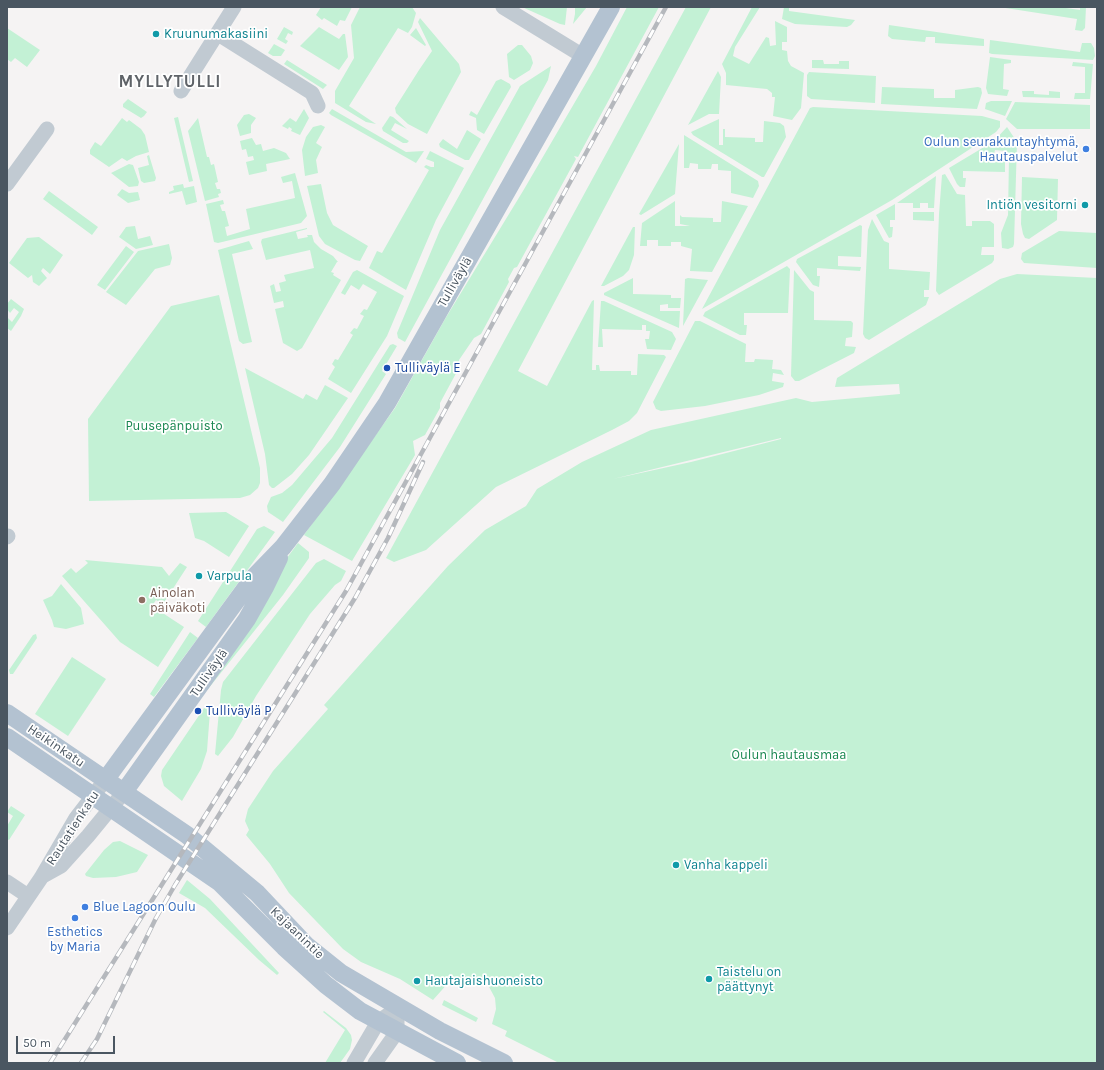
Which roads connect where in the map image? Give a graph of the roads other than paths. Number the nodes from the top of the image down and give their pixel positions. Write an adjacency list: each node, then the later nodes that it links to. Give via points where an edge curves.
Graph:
1 (234, 7): 4 (street)
2 (503, 7): 5 (street)
3 (612, 7): 5 (main road, Tulliväylä)
4 (218, 34): 6 (street); 7 (street, via 312,93)
5 (583, 56): 10 (main road, Tulliväylä, via 387,403 332,484)
6 (181, 91)
7 (318, 106)
8 (47, 129): 9 (street)
9 (7, 184)
10 (283, 547): 13 (main road, Tulliväylä, via 253,578); 14 (main road, Tulliväylä, via 247,619)
11 (7, 713): 13 (main road, Heikinkatu)
12 (7, 737): 15 (main road, Heikinkatu)
13 (106, 779): 14 (main road, Kajaanintie); 15 (street, Rautatienkatu)
14 (124, 792): 16 (street, Rautatienkatu); 21 (main road, Kajaanintie, via 219,860 257,893 306,945 341,973)
15 (93, 795): 16 (main road, Kajaanintie); 17 (street, Rautatienkatu, via 76,818)
16 (111, 808): 17 (street, Rautatienkatu, via 61,866); 22 (main road, Kajaanintie, via 219,882 326,985)
17 (41, 878): 19 (street, Rautatienkatu)
18 (7, 882): 19 (street)
19 (28, 896): 20 (street, Rautatienkatu)
20 (7, 928)
21 (398, 1008): 22 (street); 23 (street); 27 (main road, Kajaanintie)
22 (378, 1022): 23 (main road, Kajaanintie); 24 (street)
23 (397, 1032): 25 (street); 26 (main road, Kajaanintie)
24 (354, 1063)
25 (375, 1063)
26 (457, 1063)
27 (504, 1063)

